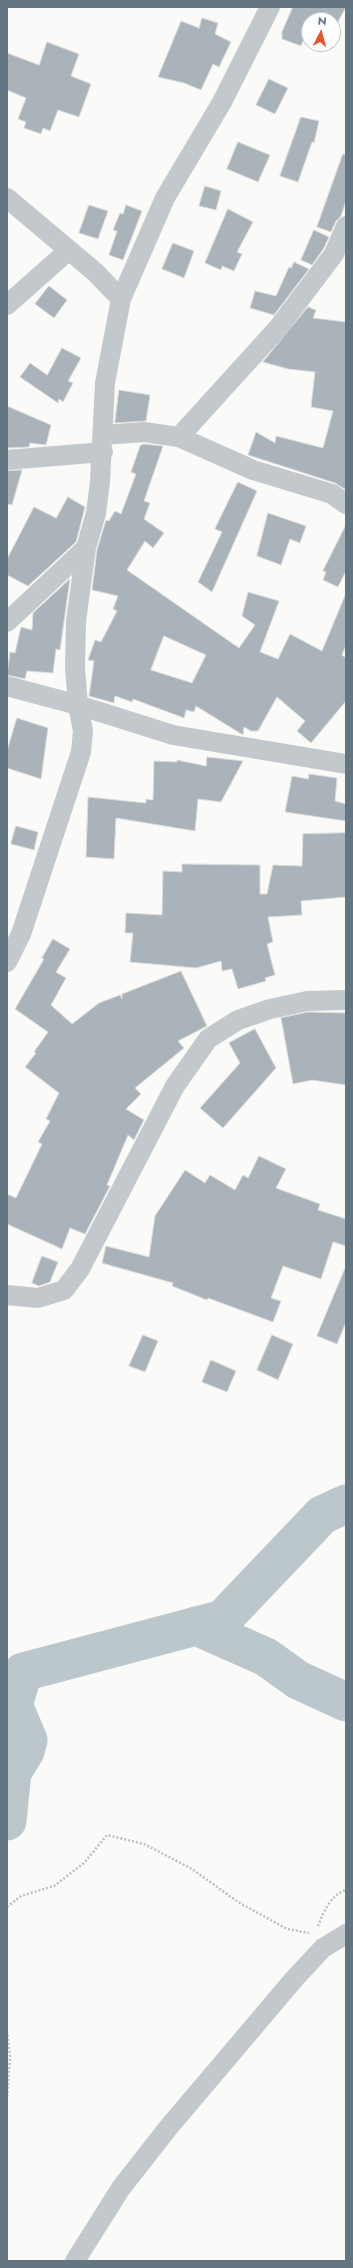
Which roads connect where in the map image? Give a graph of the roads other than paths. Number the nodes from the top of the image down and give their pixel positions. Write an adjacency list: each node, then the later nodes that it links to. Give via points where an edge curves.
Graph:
1 (270, 7): 6 (street, via 222,102 165,198)
2 (7, 198): 4 (street)
3 (346, 226): 5 (street)
4 (69, 250): 6 (street); 7 (street)
5 (340, 258): 8 (street)
6 (121, 299): 9 (street, via 105,383)
7 (7, 305)
8 (179, 437): 9 (street, via 144,432); 11 (street, via 253,470 332,494)
9 (103, 443): 10 (street); 12 (street, via 96,513)
10 (7, 460)
11 (346, 504)
12 (86, 548): 13 (street); 15 (street, via 76,622 75,668)
13 (7, 622)
14 (7, 686): 15 (street)
15 (78, 705): 16 (street, via 173,736); 17 (street, via 83,731 81,752 21,934)
16 (346, 764)
17 (7, 962)
18 (346, 1000): 19 (street, via 307,1001 270,1009 238,1020 208,1039 175,1086 80,1269 64,1290 38,1298)
19 (7, 1295)
20 (346, 1934): 21 (street, via 319,1941 121,2188)
21 (75, 2261)

